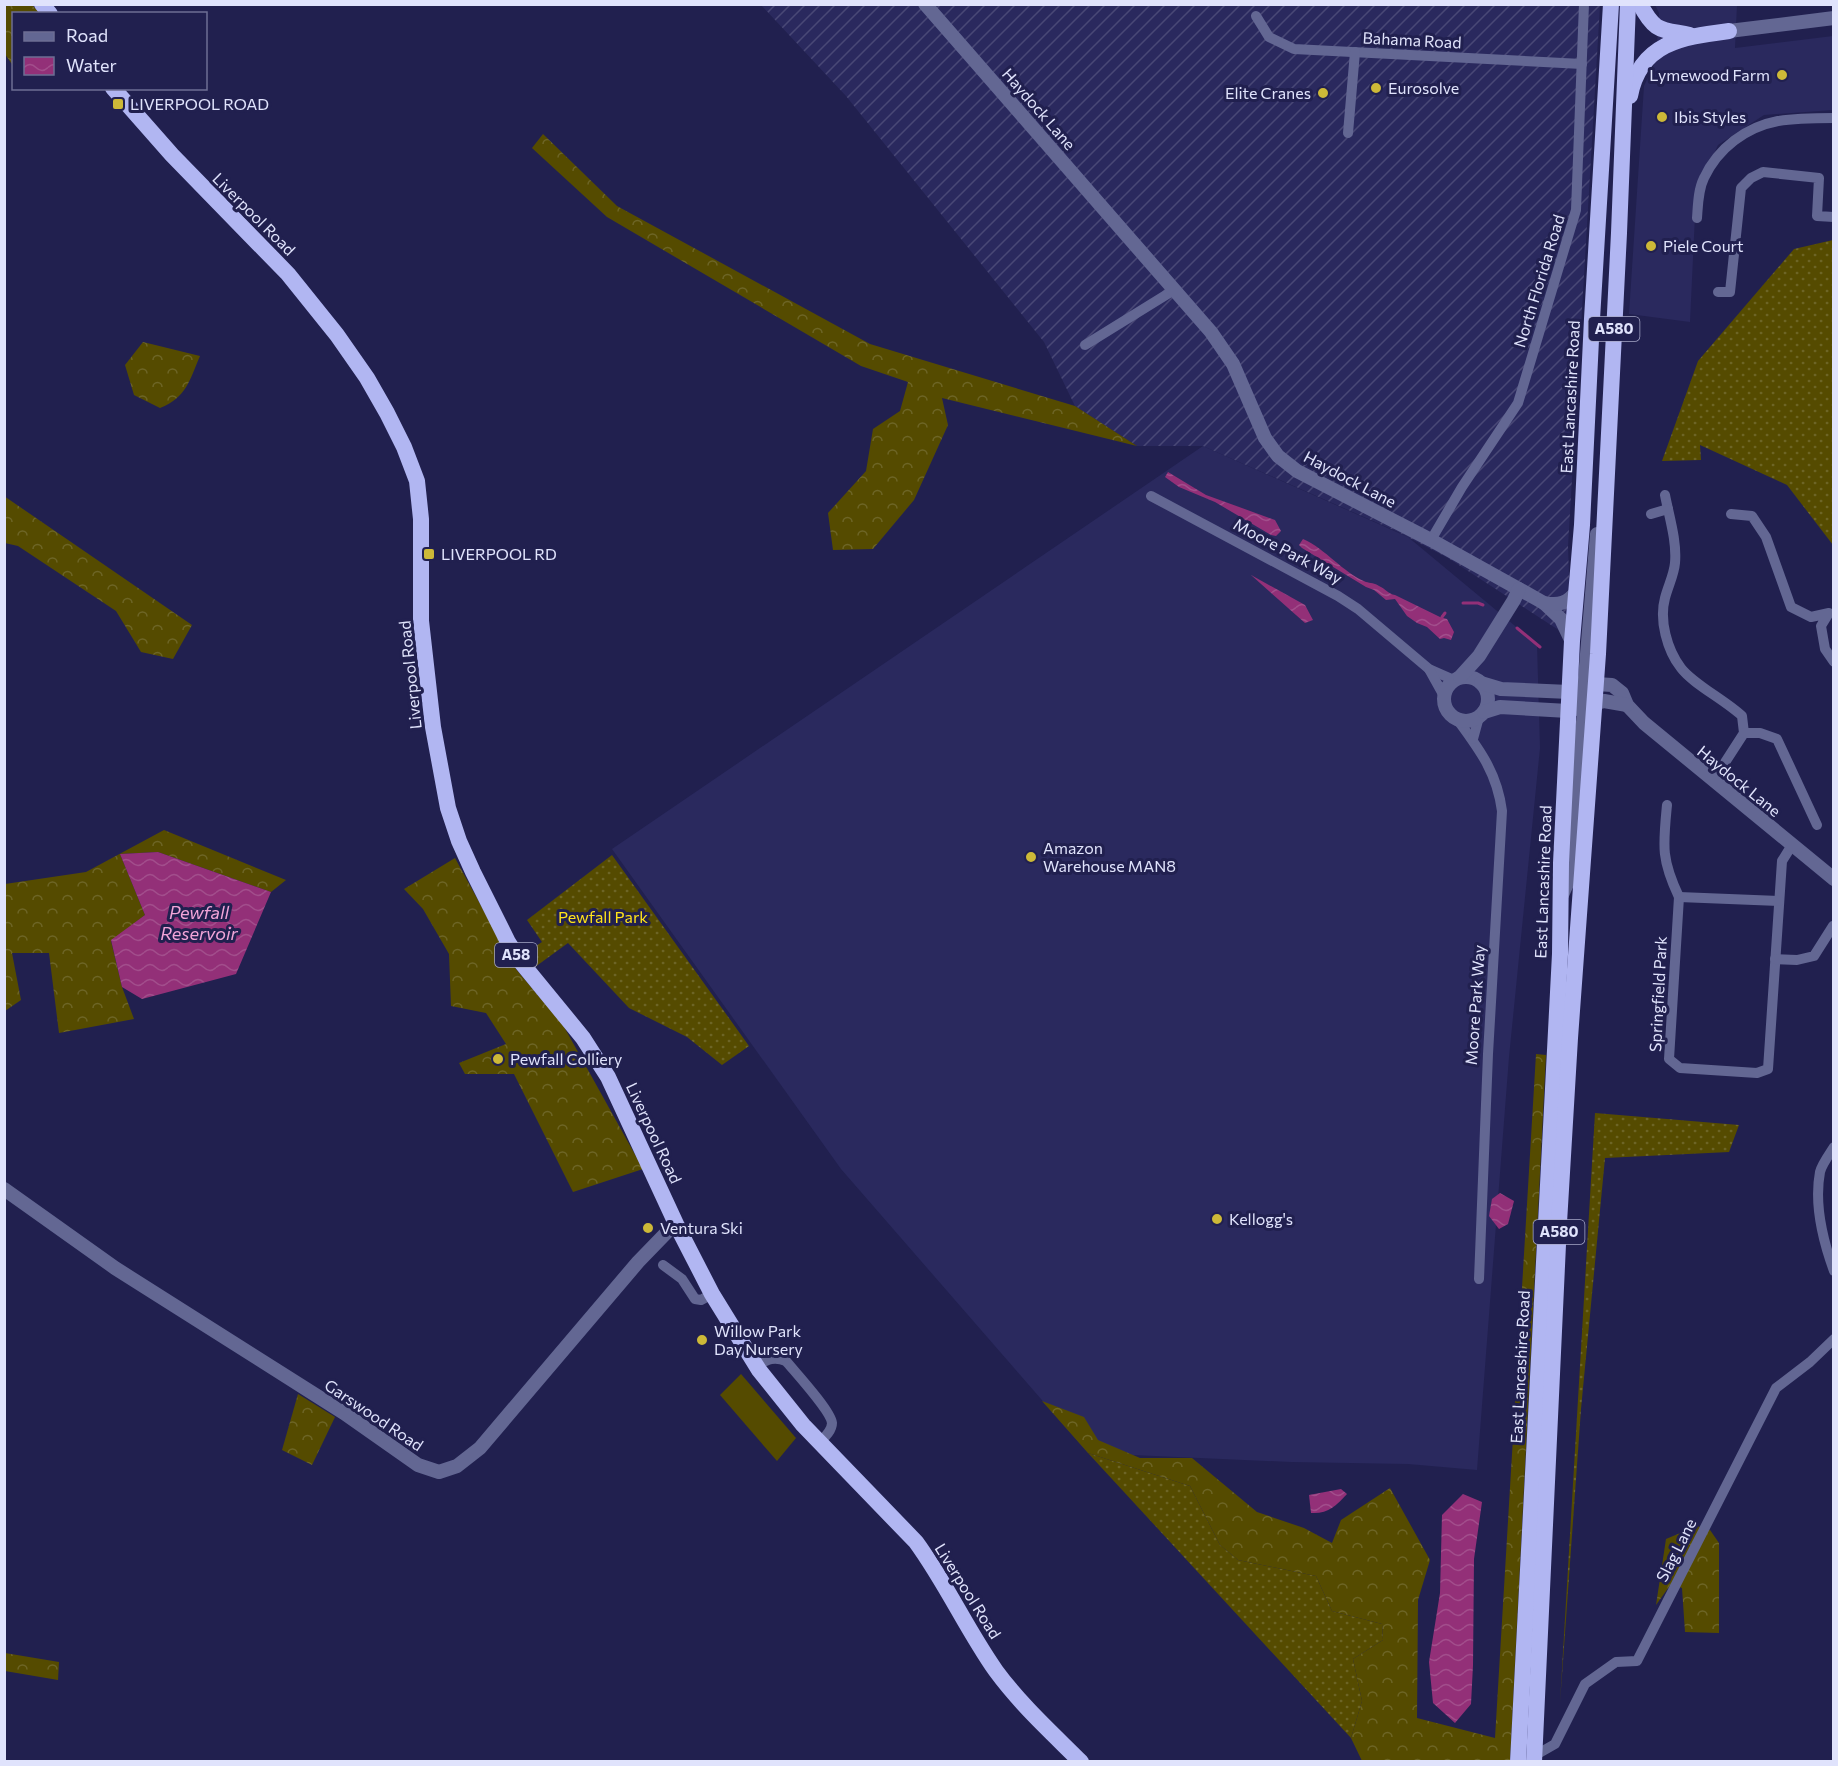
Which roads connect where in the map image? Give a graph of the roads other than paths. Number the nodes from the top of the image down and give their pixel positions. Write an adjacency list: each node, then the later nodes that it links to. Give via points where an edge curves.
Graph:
1 (925, 4): 18 (street, Haydock Lane)
2 (1584, 4): 11 (street, North Florida Road)
3 (1611, 4): 28 (highway, East Lancashire Road / A580)
4 (1628, 4): 15 (highway, East Lancashire Road / A580)
5 (1640, 4): 9 (highway, via 1647,19 1660,30)
6 (1256, 16): 10 (street, Bahama Road, via 1269,37 1284,46)
7 (1833, 18): 8 (street)
8 (1729, 32): 9 (highway)
9 (1694, 36): 15 (highway, via 1665,45 1640,66 1632,83)
10 (1355, 52): 11 (street, Bahama Road); 14 (street)
11 (1582, 64): 26 (street, North Florida Road, via 1576,210 1518,403)
12 (115, 90): 58 (highway, Liverpool Road / A58, via 288,274 367,378 404,447 419,494 423,644 433,727 453,824 508,942 583,1038 608,1077)
13 (1833, 118): 17 (street, via 1777,121 1732,141 1704,178)
14 (1348, 134)
15 (1623, 138): 36 (highway, East Lancashire Road / A580, via 1607,458)
16 (1833, 217): 19 (street, via 1817,216 1819,178 1763,172 1751,178 1741,188 1730,292)
17 (1696, 218)
18 (1174, 290): 20 (street); 26 (street, Haydock Lane, via 1233,364 1265,438 1278,456 1297,471)
19 (1718, 291)
20 (1085, 345)
21 (1665, 495): 23 (street)
22 (1151, 496): 33 (street, Moore Park Way, via 1338,596)
23 (1668, 509): 24 (street); 43 (street, via 1675,562 1663,624 1671,650 1687,674 1742,716)
24 (1651, 514)
25 (1731, 514): 32 (street, via 1752,516 1766,537 1791,607 1811,617 1829,613 1821,626 1825,649)
26 (1431, 540): 27 (street, Haydock Lane)
27 (1519, 589): 29 (street, Haydock Lane); 31 (street)
28 (1577, 591): 29 (street, via 1563,603); 30 (highway, East Lancashire Road / A580)
29 (1544, 603): 30 (street, Haydock Lane, via 1561,619)
30 (1572, 641): 36 (highway, East Lancashire Road / A580)
31 (1479, 656): 34 (street); 35 (street)
32 (1833, 662)
33 (1429, 669): 34 (street, Moore Park Way); 37 (street, Moore Park Way)
34 (1457, 679): 35 (street, via 1472,677); 37 (street, via 1449,684)
35 (1479, 681): 36 (street, via 1501,689); 41 (street, via 1488,694)
36 (1583, 688): 38 (highway, East Lancashire Road / A580); 39 (street, Haydock Lane, via 1612,685 1622,693); 40 (highway, East Lancashire Road / A580)
37 (1444, 696): 42 (street, via 1448,712)
38 (1591, 703): 39 (street); 40 (street); 50 (street, via 1577,760 1571,875); 66 (highway, East Lancashire Road / A580, via 1560,1211)
39 (1627, 705): 45 (street, Haydock Lane)
40 (1568, 711): 41 (street, via 1500,707); 50 (highway, East Lancashire Road / A580)
41 (1481, 715): 42 (street, via 1468,721); 44 (street)
42 (1456, 719): 44 (street, Moore Park Way)
43 (1744, 734): 45 (street); 47 (street, via 1760,733 1777,739)
44 (1473, 739): 61 (street, Moore Park Way, via 1496,783 1502,811)
45 (1713, 780): 48 (street, Haydock Lane)
46 (1667, 805): 51 (street, Springfield Park, via 1663,846 1668,874)
47 (1817, 825)
48 (1792, 845): 49 (street, Haydock Lane); 52 (street, Springfield Park, via 1782,861)
49 (1833, 879)
50 (1562, 895): 68 (highway, East Lancashire Road / A580)
51 (1679, 897): 52 (street); 54 (street, Springfield Park, via 1669,1059 1680,1068 1757,1073 1768,1069)
52 (1779, 901): 54 (street, Springfield Park)
53 (1833, 926): 54 (street, via 1814,956)
54 (1775, 959)
55 (1833, 1147): 56 (street)
56 (1830, 1164): 59 (street, via 1821,1170 1819,1198)
57 (4, 1189): 58 (street, Garswood Road, via 115,1268 344,1413 418,1465 438,1472 457,1466 480,1448 638,1262)
58 (677, 1226): 62 (highway, Liverpool Road / A58)
59 (1833, 1271)
60 (662, 1280): 62 (street, via 666,1268 681,1279 694,1299)
61 (1479, 1280)
62 (712, 1294): 64 (highway, Liverpool Road / A58)
63 (1833, 1339): 66 (street, Slag Lane, via 1776,1388 1637,1660 1616,1662 1585,1684 1555,1744)
64 (756, 1366): 65 (highway, Liverpool Road / A58); 65 (street, via 777,1357 786,1361 828,1413 830,1431)
65 (819, 1443): 67 (highway, Liverpool Road / A58, via 916,1542 1007,1686)
66 (1534, 1759)
67 (1081, 1761)
68 (1518, 1761)

